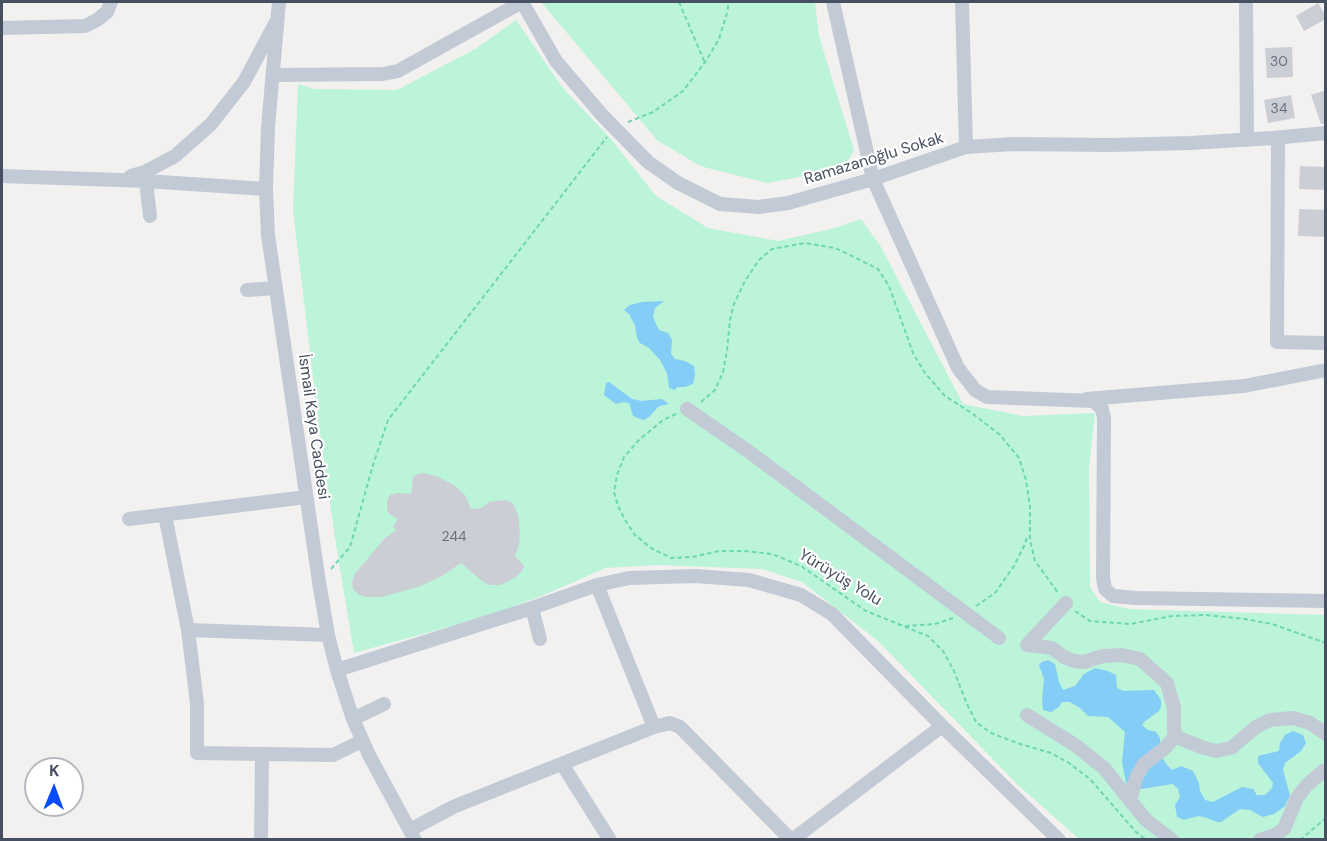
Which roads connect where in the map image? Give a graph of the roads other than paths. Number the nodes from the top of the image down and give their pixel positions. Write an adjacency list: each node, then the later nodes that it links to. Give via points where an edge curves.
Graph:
1 (111, 2): 8 (street, via 98,21 86,26)
2 (279, 2): 7 (street, İsmail Kaya Caddesi)
3 (522, 2): 9 (street, via 398,71); 15 (street, Ramazanoğlu Sokak, via 556,62 648,162 678,183 720,204 759,207 788,203)
4 (832, 2): 15 (street)
5 (962, 2): 13 (street)
6 (1246, 2): 12 (street)
7 (278, 18): 9 (street, İsmail Kaya Caddesi); 16 (street, via 244,81 211,124 175,156 145,172)
8 (2, 28)
9 (274, 75): 18 (street, İsmail Kaya Caddesi)
10 (1326, 133): 11 (street, Ramazanoğlu Sokak)
11 (1278, 138): 12 (street, Ramazanoğlu Sokak); 22 (street, via 1277,342)
12 (1247, 140): 13 (street, Ramazanoğlu Sokak)
13 (966, 147): 15 (street, Ramazanoğlu Sokak)
14 (2, 176): 16 (street)
15 (873, 178): 24 (street, via 958,368 975,390 987,397)
16 (115, 181): 17 (street)
17 (146, 181): 18 (street); 19 (street)
18 (266, 189): 20 (street, İsmail Kaya Caddesi, via 267,235)
19 (150, 216)
20 (276, 288): 21 (street); 26 (street, İsmail Kaya Caddesi)
21 (247, 290)
22 (1326, 343)
23 (1326, 369): 24 (street, via 1244,386)
24 (1072, 400): 30 (street, via 1094,401 1104,418 1103,578 1105,589 1113,596)
25 (687, 409): 35 (street)
26 (306, 497): 27 (street); 34 (street, İsmail Kaya Caddesi)
27 (165, 514): 28 (street); 33 (street)
28 (129, 519)
29 (597, 585): 32 (street); 41 (street, via 629,578 694,576 749,580 801,595 832,614); 42 (street)
30 (1326, 601)
31 (1066, 603): 44 (street, via 1027,645 1052,648 1074,661 1122,654 1140,658 1167,683 1174,708)
32 (532, 608): 36 (street); 37 (street)
33 (188, 630): 34 (street); 46 (street, via 197,703 197,753)
34 (328, 635): 37 (street, İsmail Kaya Caddesi)
35 (999, 638)
36 (540, 639)
37 (337, 670): 40 (street, İsmail Kaya Caddesi)
38 (384, 704): 40 (street)
39 (1027, 715): 49 (street, via 1076,745)
40 (353, 719): 45 (street, İsmail Kaya Caddesi)
41 (942, 726): 55 (street); 56 (street)
42 (654, 727): 47 (street); 55 (street, via 670,723 680,727)
43 (1326, 734): 44 (street, via 1293,718 1270,720 1231,748 1216,751)
44 (1175, 736): 49 (street, via 1144,764)
45 (362, 741): 46 (street, via 333,754); 51 (street, İsmail Kaya Caddesi)
46 (262, 754): 50 (street)
47 (562, 764): 51 (street, via 453,807); 54 (street)
48 (1326, 771): 58 (street, via 1297,798 1284,829)
49 (1131, 795): 57 (street, via 1146,820)
50 (261, 825): 52 (street); 53 (street)
51 (413, 835)
52 (261, 840)
53 (271, 840)
54 (610, 840)
55 (792, 840)
56 (1059, 840)
57 (1172, 840)
58 (1260, 840)

